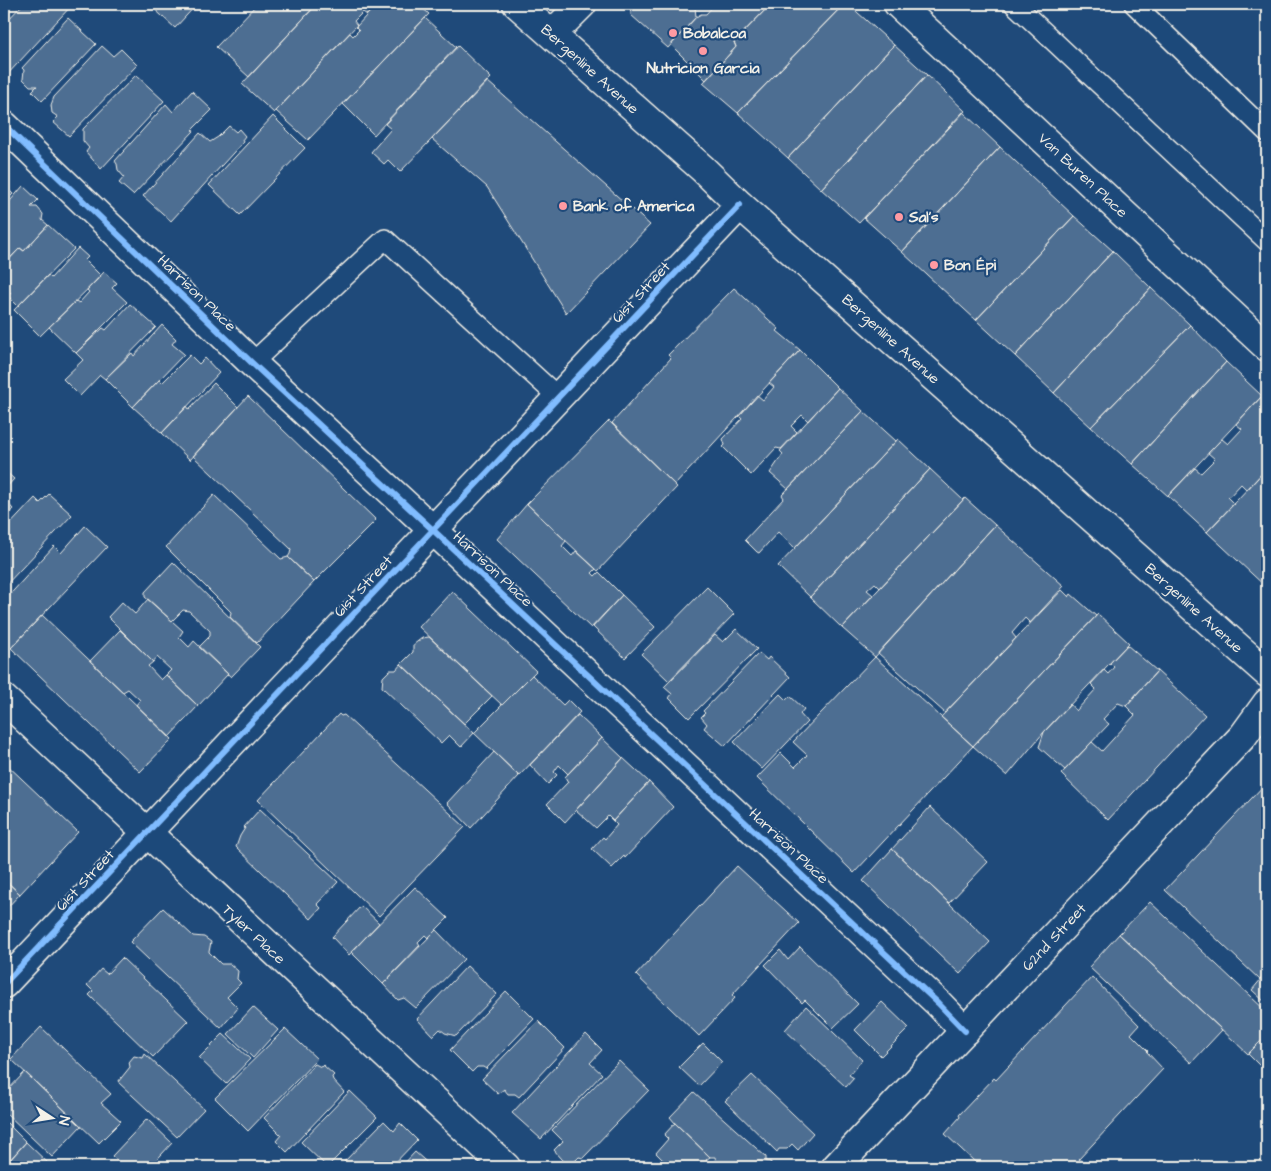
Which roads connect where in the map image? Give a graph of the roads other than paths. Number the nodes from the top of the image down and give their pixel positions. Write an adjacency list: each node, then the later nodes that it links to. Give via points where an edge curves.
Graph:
1 (517, 4): 6 (street, Bergenline Avenue)
2 (582, 4): 6 (street)
3 (898, 4): 11 (street, Van Buren Place)
4 (1014, 4): 10 (lane)
5 (1134, 4): 8 (lane)
6 (552, 34): 9 (street, Bergenline Avenue)
7 (4, 125): 12 (street, Harrison Place)
8 (1267, 132)
9 (740, 205): 13 (street, 61st Street); 15 (street, Bergenline Avenue)
10 (1267, 241)
11 (1267, 347)
12 (252, 363): 13 (lane, via 385,239); 14 (street, Harrison Place)
13 (558, 397): 14 (street, 61st Street)
14 (433, 530): 18 (street, 61st Street); 20 (street, Harrison Place, via 931,997)
15 (1267, 673)
16 (4, 699): 18 (street, Tyler Place)
17 (1267, 702): 20 (street, 62nd Street, via 1243,736)
18 (146, 833): 19 (street, 61st Street); 21 (street, Tyler Place)
19 (4, 984)
20 (964, 1032): 22 (street, 62nd Street)
21 (506, 1167)
22 (836, 1167)

